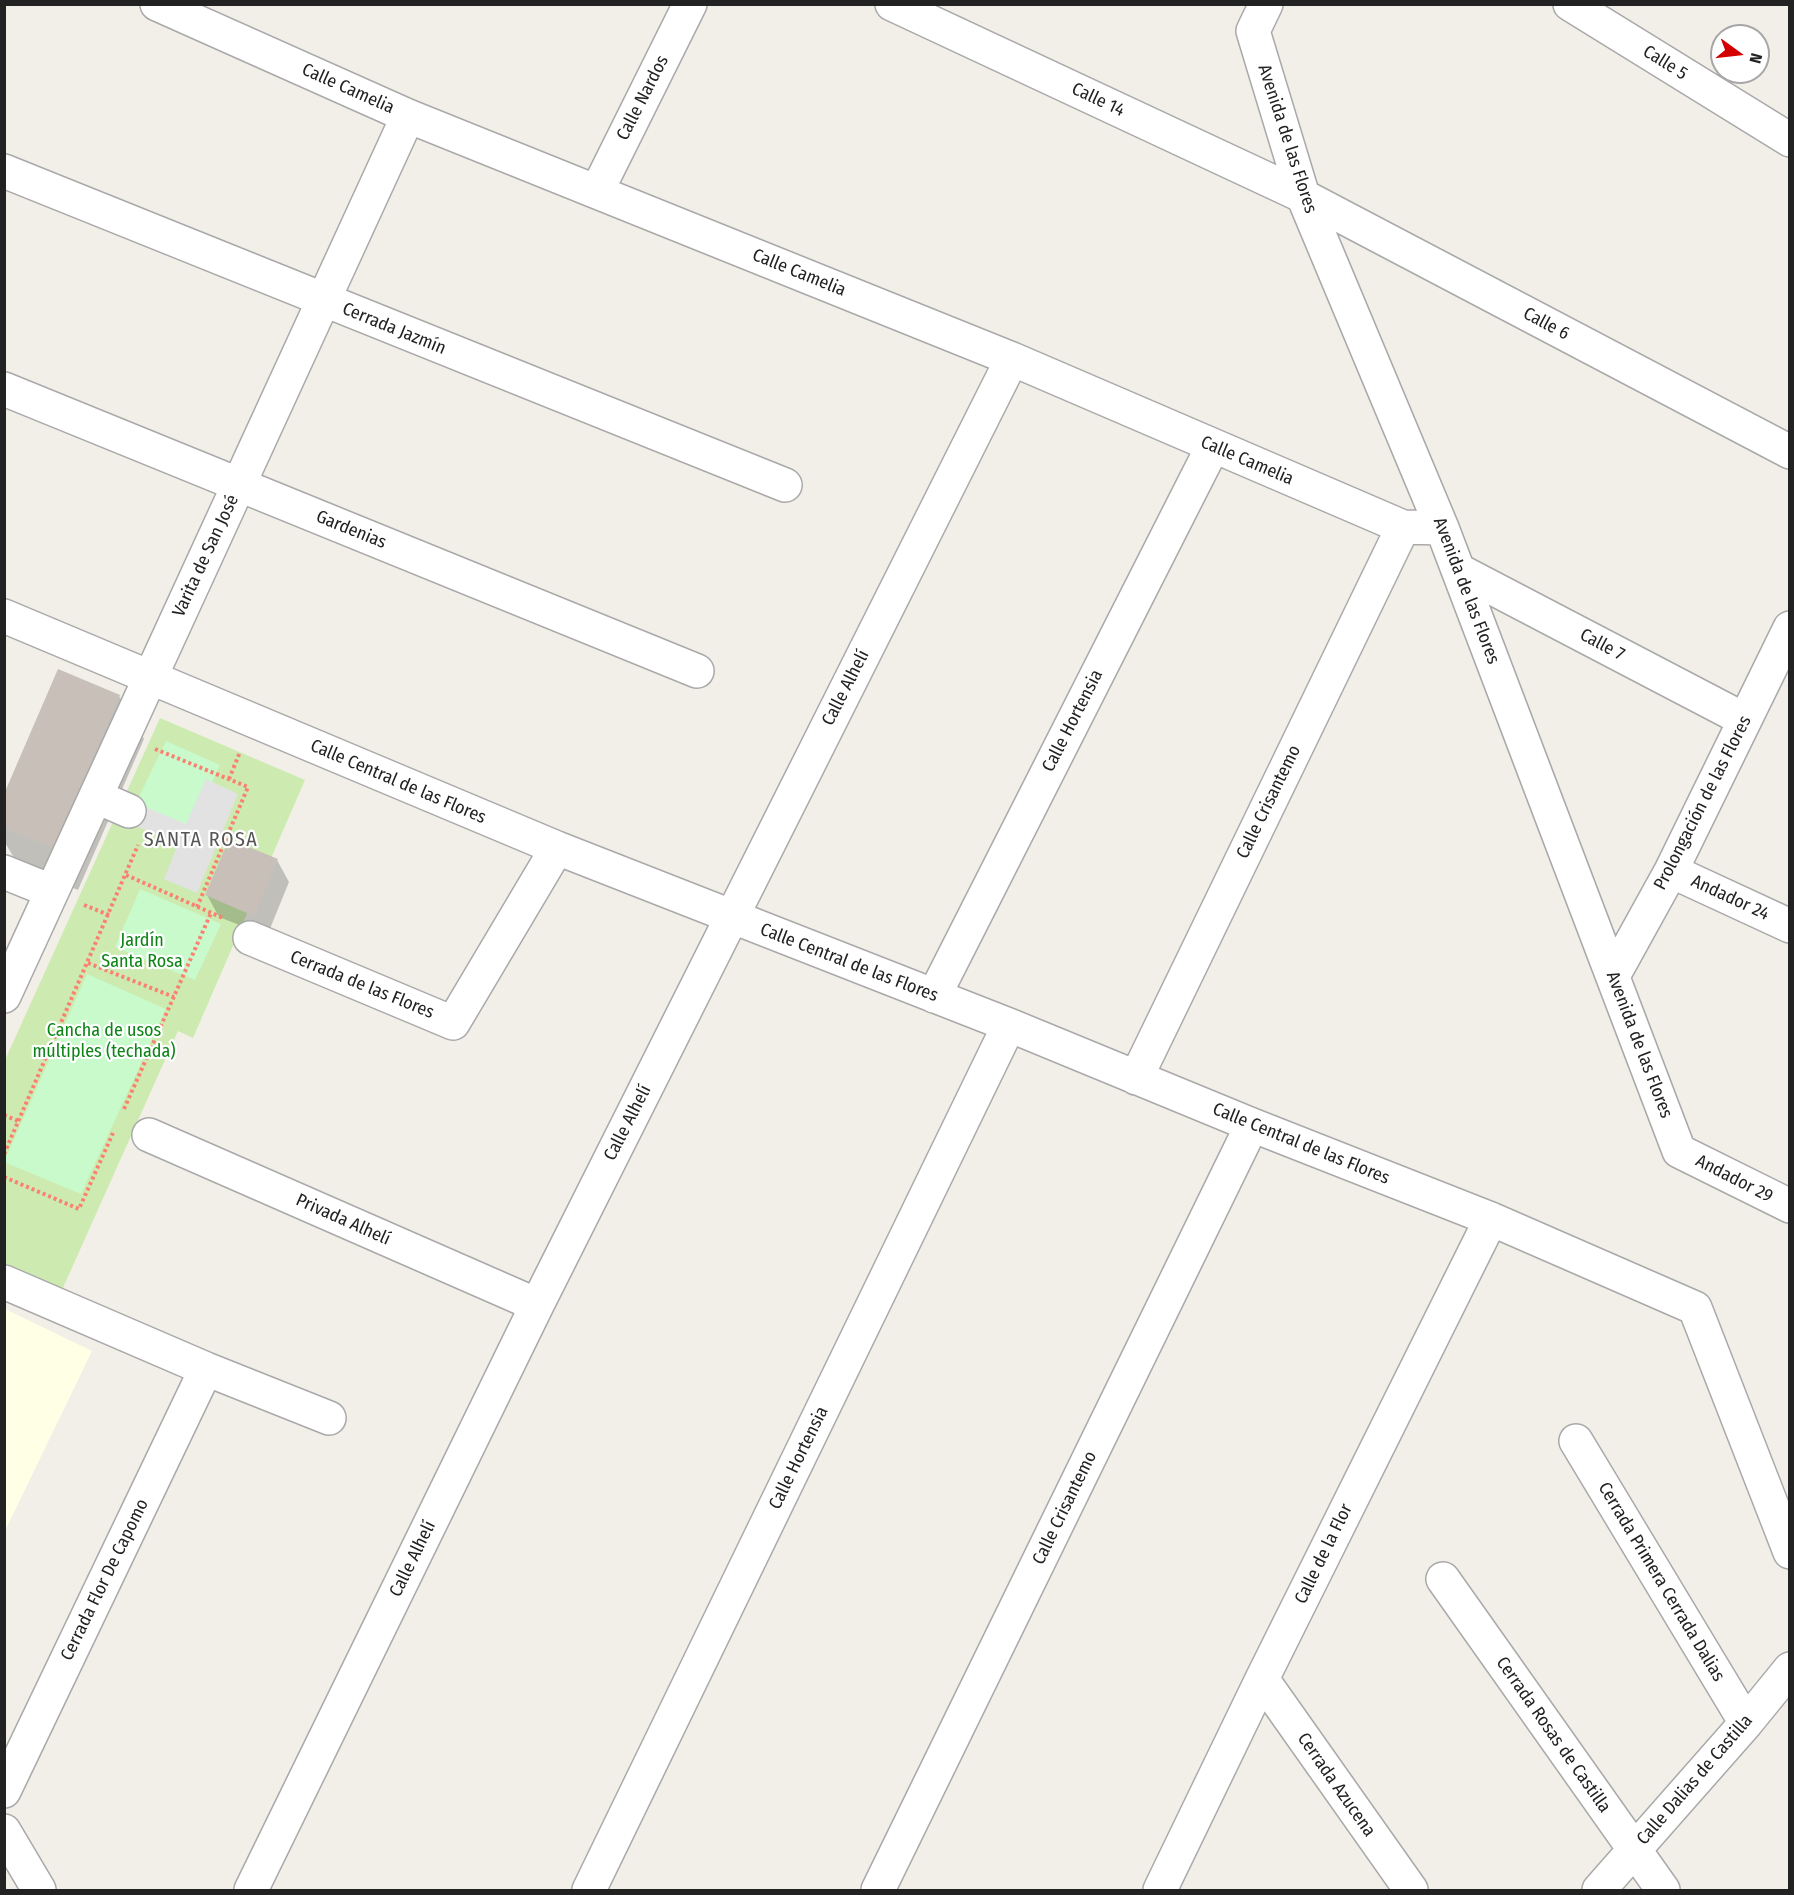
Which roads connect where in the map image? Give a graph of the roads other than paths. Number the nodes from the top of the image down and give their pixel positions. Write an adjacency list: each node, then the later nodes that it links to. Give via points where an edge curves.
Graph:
1 (157, 4): 6 (street, Calle Camelia)
2 (690, 4): 9 (street, Calle Nardos)
3 (892, 4): 10 (street, Calle 14)
4 (1570, 4): 7 (street, Calle 5)
5 (1259, 18): 10 (street, Avenida de las Flores)
6 (408, 116): 9 (street, Calle Camelia); 11 (street, Varita de San José)
7 (1790, 140)
8 (4, 171): 11 (street, Cerrada Jazmín)
9 (597, 191): 12 (street, Calle Camelia)
10 (1303, 196): 15 (street, Calle 6); 19 (street, Avenida de las Flores)
11 (323, 300): 16 (street, Varita de San José); 17 (street, Cerrada Jazmín)
12 (1012, 359): 14 (street, Calle Camelia); 32 (street, Calle Alhelí)
13 (4, 389): 16 (street, Gardenias)
14 (1213, 447): 18 (street, Calle Camelia); 37 (street, Calle Hortensia)
15 (1790, 452)
16 (238, 484): 23 (street, Gardenias); 24 (street, Varita de San José)
17 (785, 485)
18 (1403, 527): 19 (street, Calle Camelia); 39 (street, Calle Crisantemo)
19 (1443, 528): 20 (street, Avenida de las Flores)
20 (1458, 570): 25 (street, Calle 7); 35 (street, Avenida de las Flores)
21 (4, 616): 24 (street, Calle Central de las Flores)
22 (1788, 634): 25 (street, Prolongación de las Flores)
23 (697, 671)
24 (150, 677): 26 (street, Varita de San José); 28 (street, Calle Central de las Flores)
25 (1745, 720): 29 (street, Prolongación de las Flores)
26 (97, 797): 27 (street); 31 (street, Varita de San José)
27 (129, 811)
28 (557, 848): 32 (street, Calle Central de las Flores); 34 (street, Cerrada de las Flores, via 453,1023)
29 (1671, 870): 33 (street, Andador 24); 35 (street, Prolongación de las Flores)
30 (4, 872): 31 (street)
31 (51, 891): 36 (street, Varita de San José)
32 (731, 917): 37 (street, Calle Central de las Flores); 46 (street, Calle Alhelí)
33 (1790, 926)
34 (249, 938)
35 (1614, 976): 42 (street, Avenida de las Flores)
36 (4, 996)
37 (934, 996): 38 (street, Calle Central de las Flores)
38 (1009, 1025): 39 (street, Calle Central de las Flores); 60 (street, Calle Hortensia)
39 (1136, 1078): 40 (street, Calle Central de las Flores)
40 (1252, 1125): 44 (street, Calle Central de las Flores); 61 (street, Calle Crisantemo)
41 (149, 1136): 46 (street, Privada Alhelí)
42 (1679, 1151): 43 (street, Andador 29)
43 (1790, 1206)
44 (1491, 1219): 50 (street, Calle Central de las Flores, via 1695,1308); 53 (street, Calle de la Flor)
45 (4, 1282): 47 (street)
46 (537, 1305): 59 (street, Calle Alhelí)
47 (206, 1369): 48 (street); 55 (street, Cerrada Flor De Capomo)
48 (329, 1418)
49 (1576, 1441): 54 (street, Cerrada Primera Cerrada Dalias)
50 (1789, 1547)
51 (1443, 1579): 57 (street, Cerrada Rosas de Castilla)
52 (1790, 1670): 54 (street, Calle Dalias de Castilla)
53 (1262, 1679): 62 (street, Calle de la Flor); 63 (street, Cerrada Azucena)
54 (1746, 1723): 57 (street, Calle Dalias de Castilla)
55 (4, 1791)
56 (4, 1831): 58 (street)
57 (1634, 1849): 64 (street, Calle Dalias de Castilla); 65 (street, Cerrada Rosas de Castilla)
58 (39, 1890)
59 (251, 1890)
60 (588, 1890)
61 (878, 1890)
62 (1160, 1890)
63 (1412, 1890)
64 (1599, 1890)
65 (1663, 1890)

